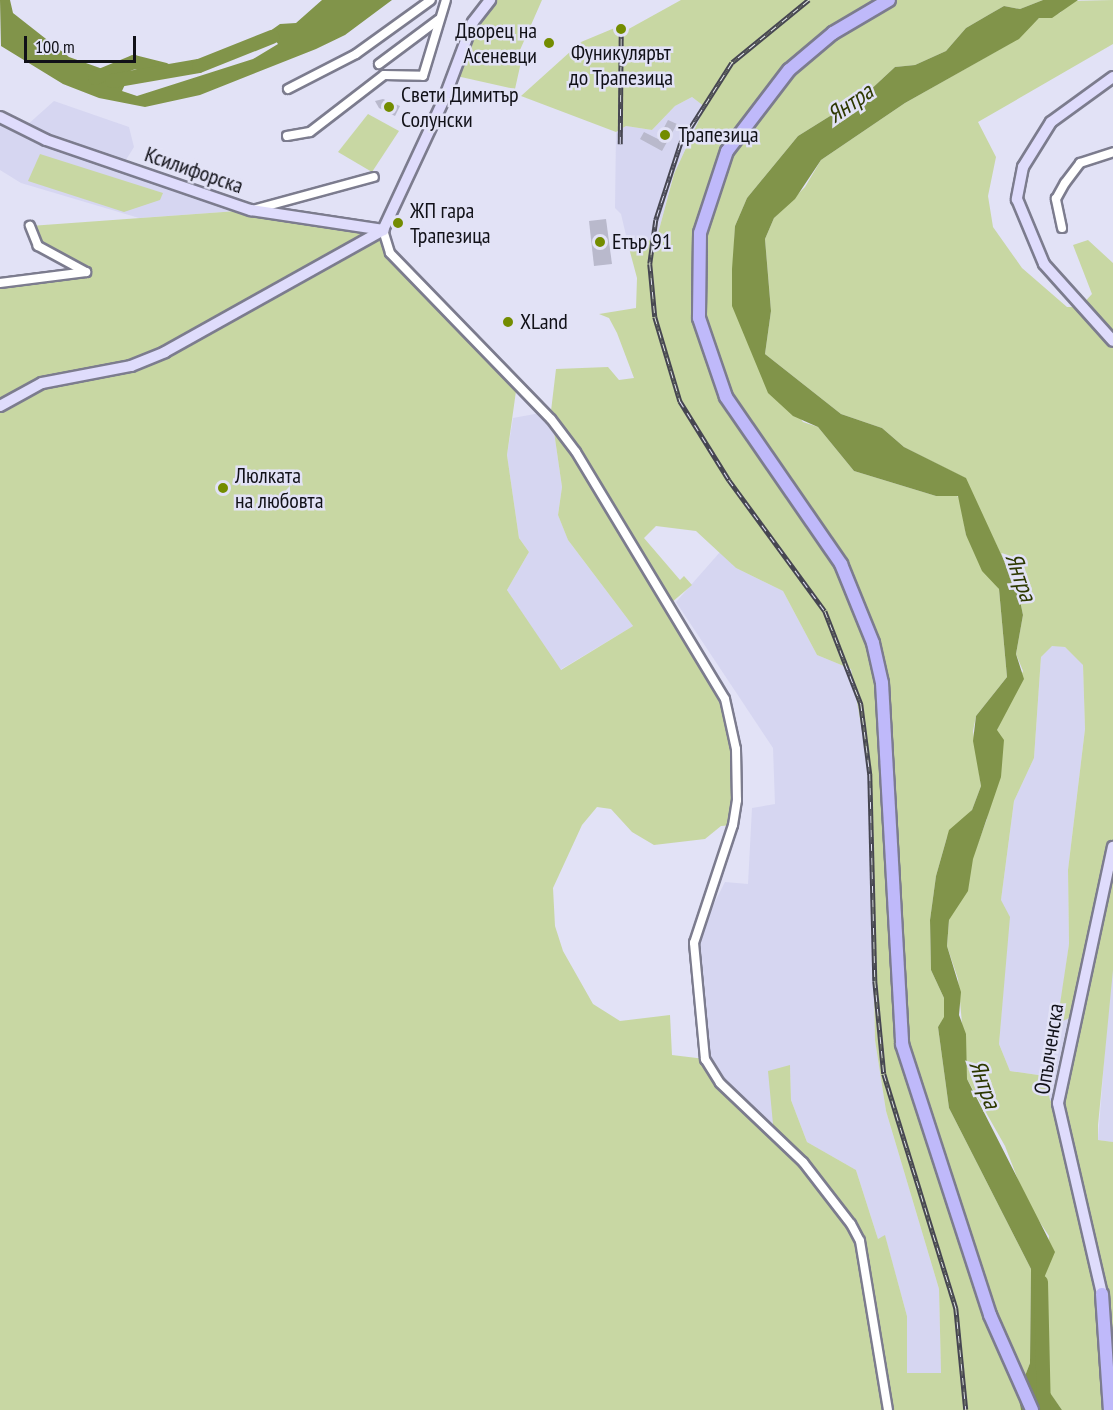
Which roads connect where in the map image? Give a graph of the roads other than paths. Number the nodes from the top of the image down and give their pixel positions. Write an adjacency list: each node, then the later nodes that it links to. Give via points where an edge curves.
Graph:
1 (431, 0): 8 (street, via 356,54)
2 (446, 0): 5 (street)
3 (490, 0): 16 (street, via 473,21 444,99)
4 (889, 0): 24 (main road, via 833,33 789,70 727,150 700,233 699,318 726,398 841,564 873,643 882,683 902,1044 990,1315)
5 (438, 20): 6 (street); 10 (street, via 423,76 390,72 310,132)
6 (379, 64)
7 (1113, 77): 18 (street, via 1051,122 1023,167 1017,199 1044,264)
8 (288, 89)
9 (0, 117): 13 (street, Ксилифорска, via 45,140)
10 (287, 136)
11 (1113, 152): 15 (street, via 1080,163 1065,183 1056,199)
12 (374, 177): 13 (street)
13 (252, 210): 16 (street, Ксилифорска)
14 (30, 226): 17 (street, via 38,246 86,272)
15 (1062, 228)
16 (383, 230): 19 (street, via 165,352 131,366 42,383); 23 (street, via 390,253 550,419 576,452 725,699 736,749 737,800 734,825 694,943 705,1059 720,1083 803,1162 851,1224 862,1252)
17 (0, 283)
18 (1113, 341)
19 (0, 406)
20 (1113, 847): 21 (street, Опълченска, via 1058,1102)
21 (1102, 1294): 22 (main road); 25 (main road)
22 (1113, 1336)
23 (888, 1410)
24 (1032, 1410)
25 (1110, 1410)

